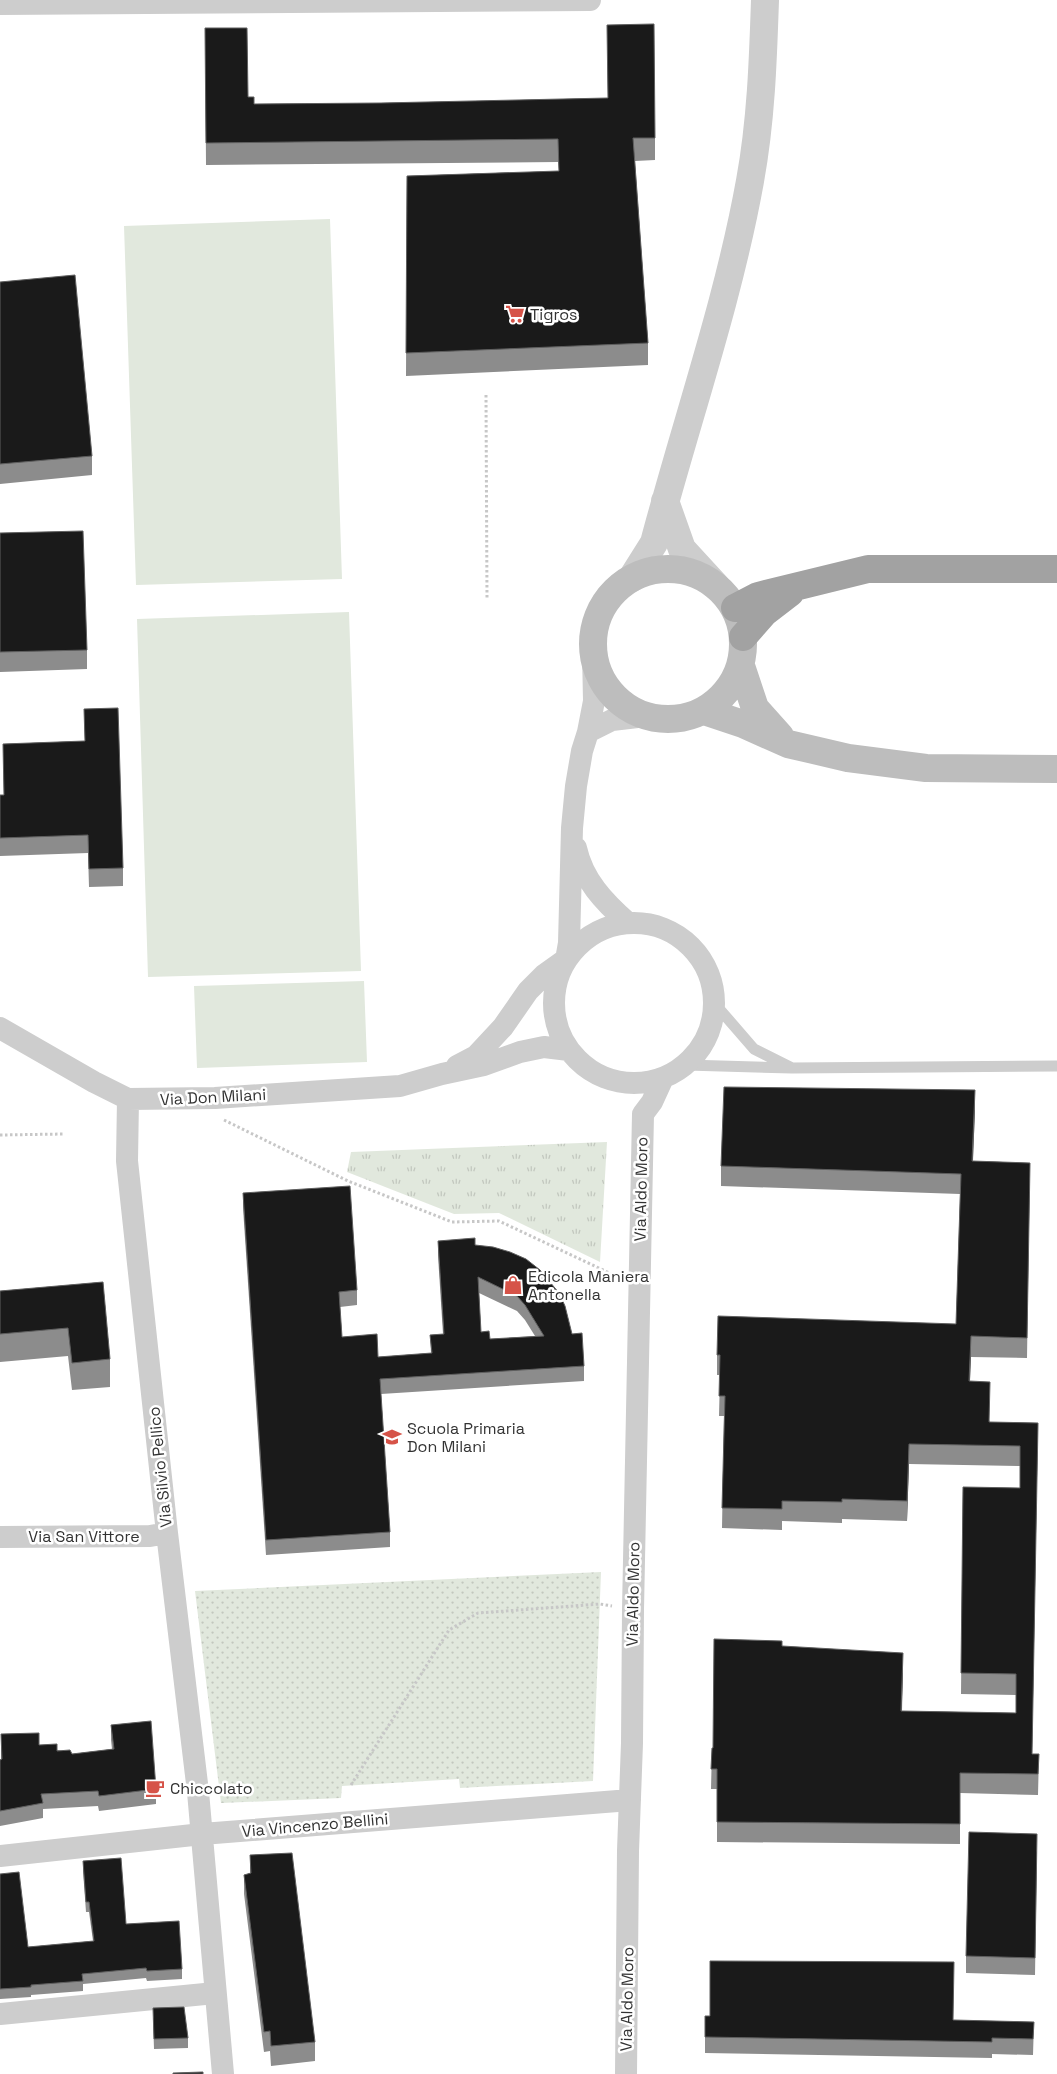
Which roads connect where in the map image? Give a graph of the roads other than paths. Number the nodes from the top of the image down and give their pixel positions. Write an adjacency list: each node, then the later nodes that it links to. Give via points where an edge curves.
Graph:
1 (588, 0): 3 (street)
2 (765, 0): 4 (street, via 761,103 750,181 724,294)
3 (0, 4)
4 (665, 501): 6 (street, via 654,543); 8 (street, via 682,549)
5 (1057, 569): 7 (highway, via 868,569)
6 (632, 578): 8 (main road, via 646,572 675,569 704,578); 11 (main road, via 620,586 601,609 593,637)
7 (801, 584): 9 (highway, via 758,596); 10 (highway, via 764,613)
8 (716, 586): 9 (main road)
9 (735, 608): 10 (main road)
10 (743, 637): 12 (main road)
11 (593, 652): 14 (main road, via 596,666 610,692 620,702); 15 (street, via 594,701)
12 (741, 666): 13 (main road, via 727,692); 16 (main road, via 755,708)
13 (704, 711): 14 (main road, via 676,719); 16 (main road)
14 (646, 716): 15 (street, via 612,720)
15 (588, 732): 18 (street, via 580,759)
16 (788, 744): 17 (main road, via 848,758 926,768)
17 (1057, 770)
18 (572, 828): 19 (street, via 589,883); 20 (street)
19 (628, 923): 20 (street, via 593,934); 21 (street, via 661,927 689,944 708,972)
20 (566, 960): 23 (street, via 556,982 554,1005 558,1029); 27 (street, Via Don Milani, via 528,991 503,1028 476,1056)
21 (715, 1004): 24 (street, via 707,1038 695,1057); 26 (lane, via 754,1049)
22 (0, 1028): 30 (street, Via Don Milani)
23 (569, 1050): 27 (street, Via Don Milani, via 544,1048 520,1052 484,1065); 29 (street, via 586,1067)
24 (686, 1064): 26 (lane); 28 (street)
25 (1057, 1066): 26 (lane)
26 (792, 1068)
27 (442, 1074): 30 (street, Via Don Milani, via 400,1086 215,1098)
28 (663, 1078): 29 (street, via 643,1083); 31 (street, Via Aldo Moro)
29 (613, 1081): 31 (street, Via Aldo Moro)
30 (128, 1099): 32 (street, Via Silvio Pellico, via 127,1161)
31 (643, 1114): 34 (street, Via Aldo Moro)
32 (167, 1533): 33 (street, Via San Vittore, via 150,1536); 35 (street, Via Silvio Pellico)
33 (0, 1536)
34 (630, 1800): 35 (street, Via Vincenzo Bellini); 40 (street, Via Aldo Moro)
35 (202, 1834): 36 (street, Via Vincenzo Bellini); 37 (street, Via Silvio Pellico)
36 (0, 1856)
37 (215, 1994): 38 (street); 39 (street, Via Silvio Pellico)
38 (0, 2014)
39 (223, 2074)
40 (626, 2074)

